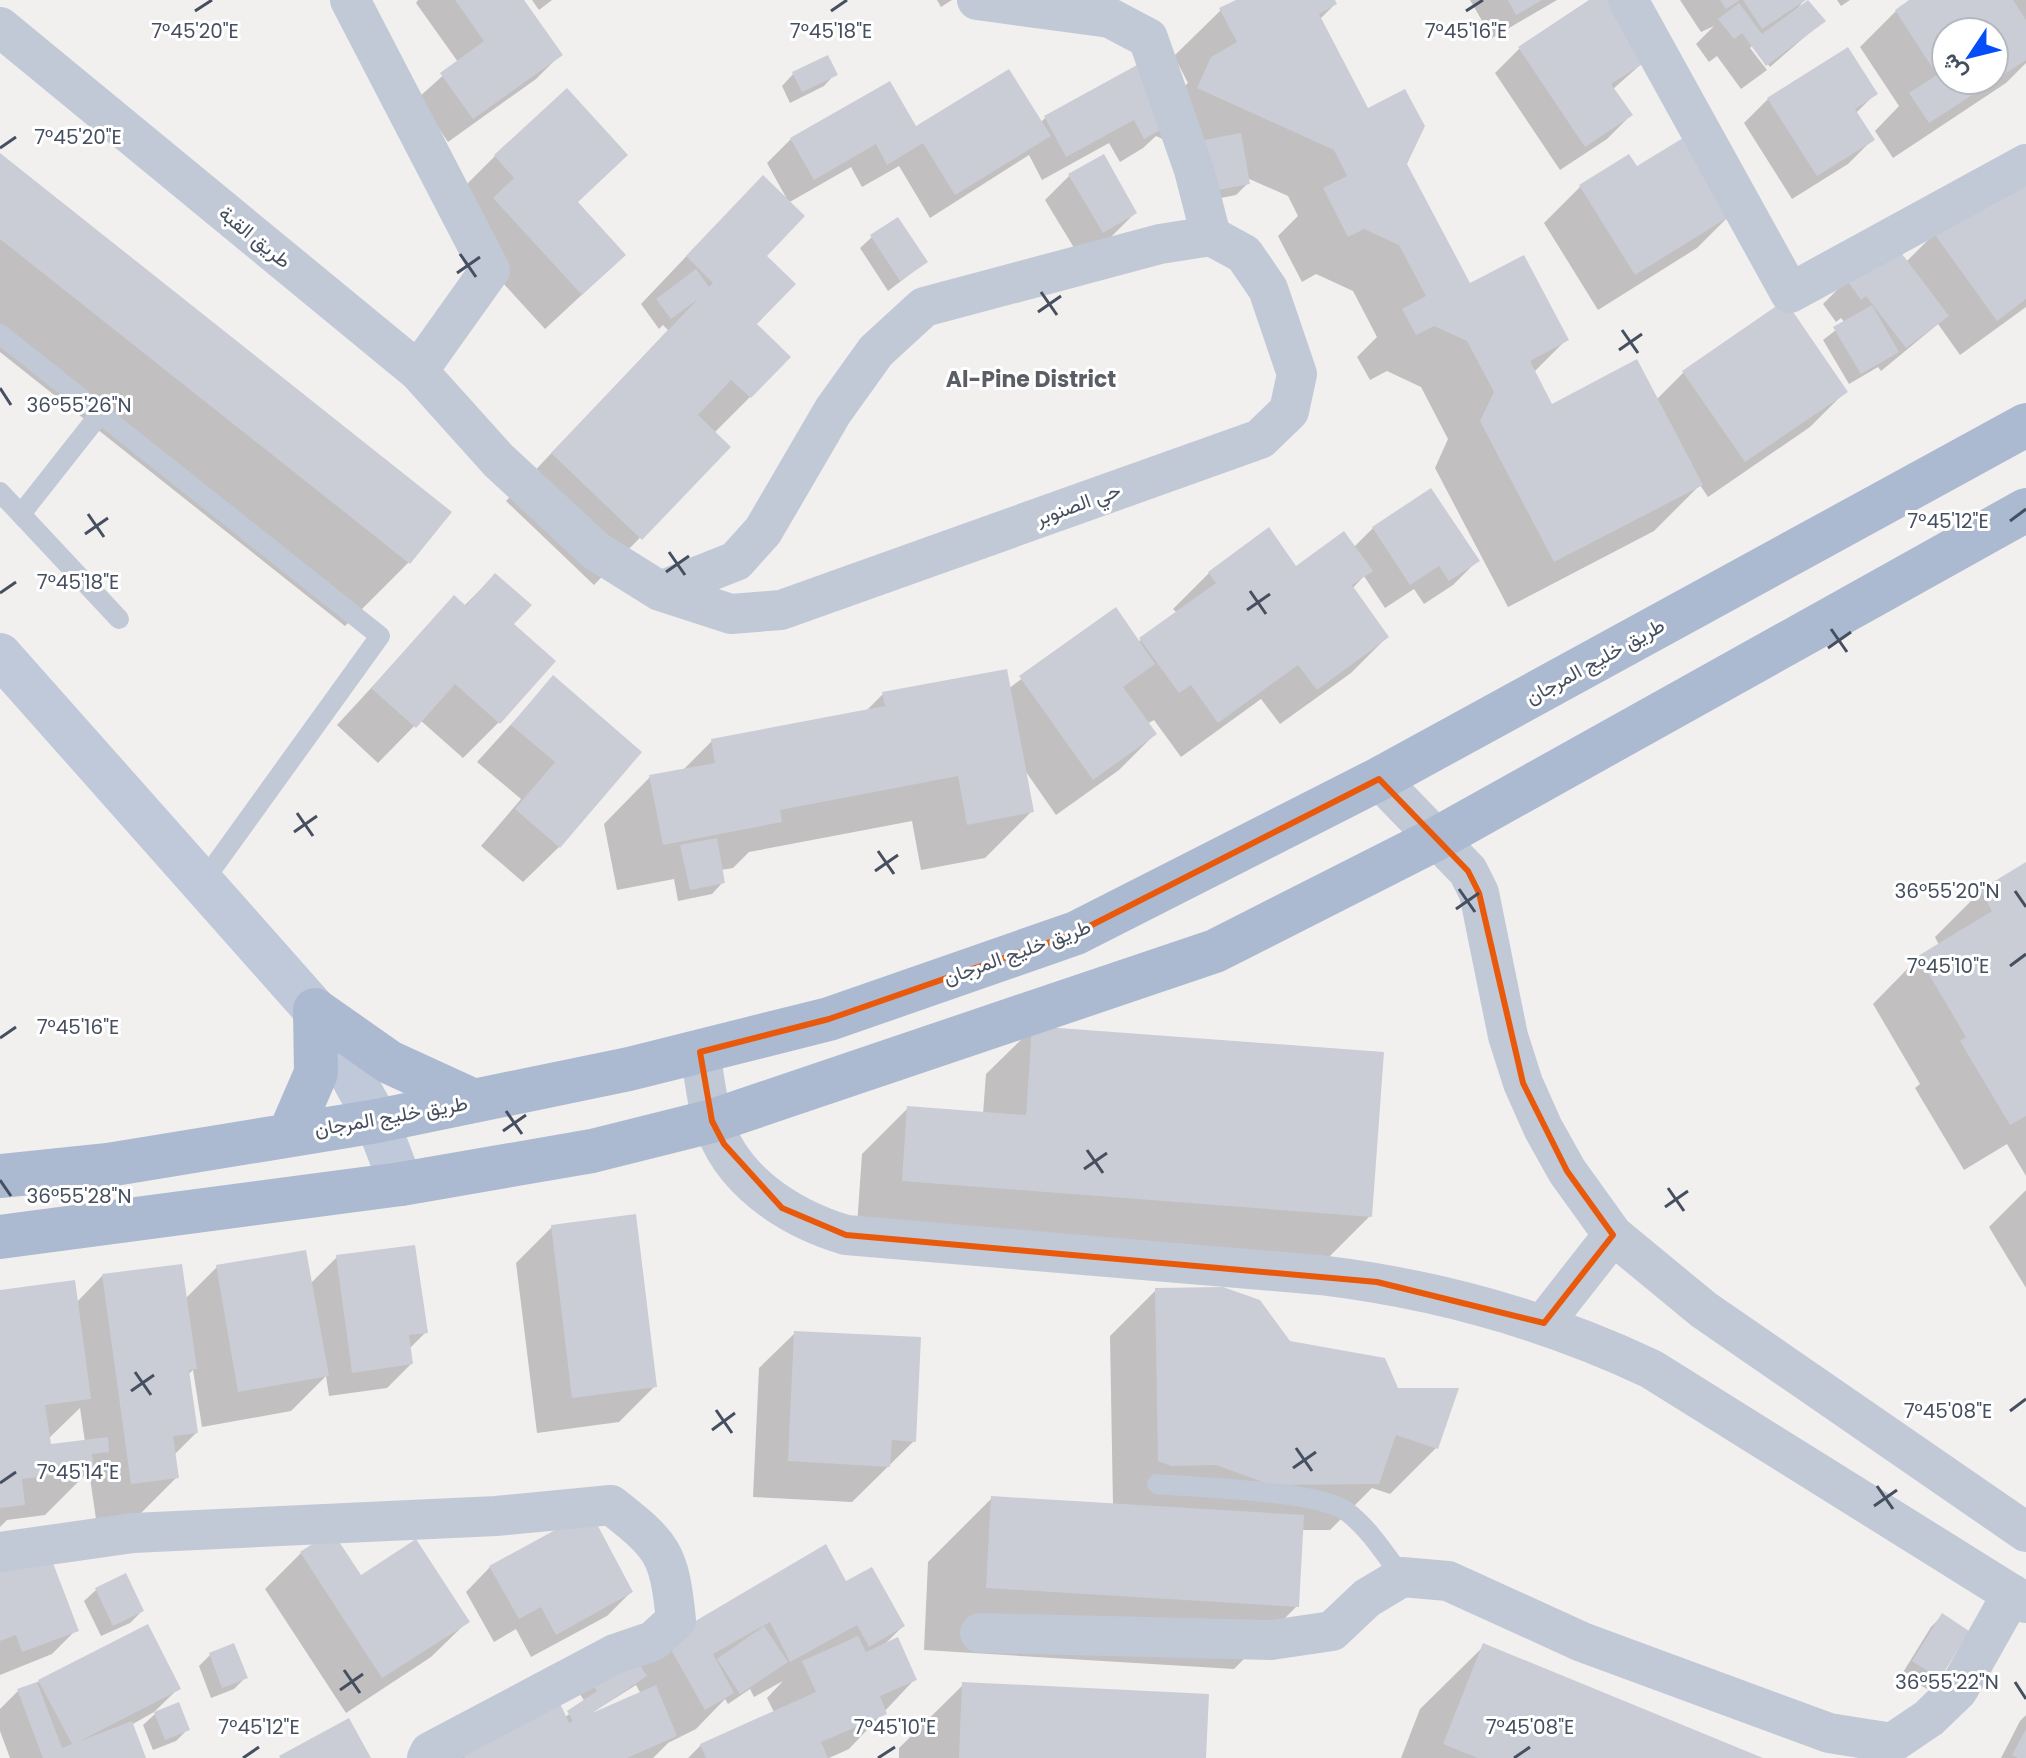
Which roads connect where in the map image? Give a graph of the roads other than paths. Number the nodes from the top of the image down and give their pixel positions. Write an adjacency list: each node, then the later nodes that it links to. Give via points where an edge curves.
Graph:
1 (350, 0): 8 (street, via 490,270)
2 (977, 0): 6 (street, via 1110,18 1148,38)
3 (1628, 0): 5 (street, via 1790,293)
4 (0, 27): 8 (street, طريق القبة)
5 (2026, 164)
6 (1211, 236): 15 (street, via 1160,244 924,307 876,351 833,411 763,531 736,561); 15 (street, حي الصنوبر, via 1244,254 1268,289 1297,374 1289,411 1260,439 781,610 731,614)
7 (0, 334): 9 (lane)
8 (418, 371): 11 (street, طريق القبة)
9 (99, 415): 14 (lane); 20 (lane, via 380,636)
10 (2026, 425): 18 (main road, طريق خليج المرجان)
11 (498, 460): 15 (street, حي الصنوبر, via 596,551)
12 (0, 492): 14 (lane)
13 (2026, 510): 19 (main road)
14 (21, 514): 16 (lane)
15 (660, 591)
16 (119, 619)
17 (0, 655): 20 (street)
18 (1379, 779): 19 (street); 22 (main road, طريق خليج المرجان, via 1076,933 829,1019)
19 (1438, 838): 25 (main road, via 1215,951); 29 (street, via 1468,871 1479,893 1508,1036 1538,1117 1567,1171)
20 (202, 883): 21 (street)
21 (315, 1010): 23 (main road, via 389,1062); 24 (street); 26 (main road, via 316,1073)
22 (700, 1052): 23 (main road, طريق خليج المرجان); 25 (street)
23 (474, 1101): 24 (main road, طريق خليج المرجان)
24 (377, 1121): 26 (main road, طريق خليج المرجان); 28 (street)
25 (712, 1121): 28 (main road, via 592,1151); 31 (street, via 737,1166 782,1208 812,1225 846,1235 1377,1282)
26 (290, 1133): 27 (main road, طريق خليج المرجان, via 108,1165)
27 (0, 1176)
28 (401, 1184): 30 (main road)
29 (1613, 1235): 31 (street); 33 (street, via 1704,1310)
30 (0, 1237)
31 (1544, 1323): 36 (street, via 1651,1369)
32 (1157, 1484): 35 (lane, via 1308,1499 1344,1510 1372,1535)
33 (2026, 1532)
34 (0, 1552): 38 (street, via 133,1533 496,1516 611,1505 655,1540 672,1577 676,1620 653,1641 615,1654)
35 (1402, 1577): 36 (street, via 1448,1581 1582,1642 1829,1733 1892,1743 1958,1690); 37 (street, via 1367,1598 1332,1631 1271,1640)
36 (2019, 1598)
37 (980, 1633)
38 (427, 1758)

